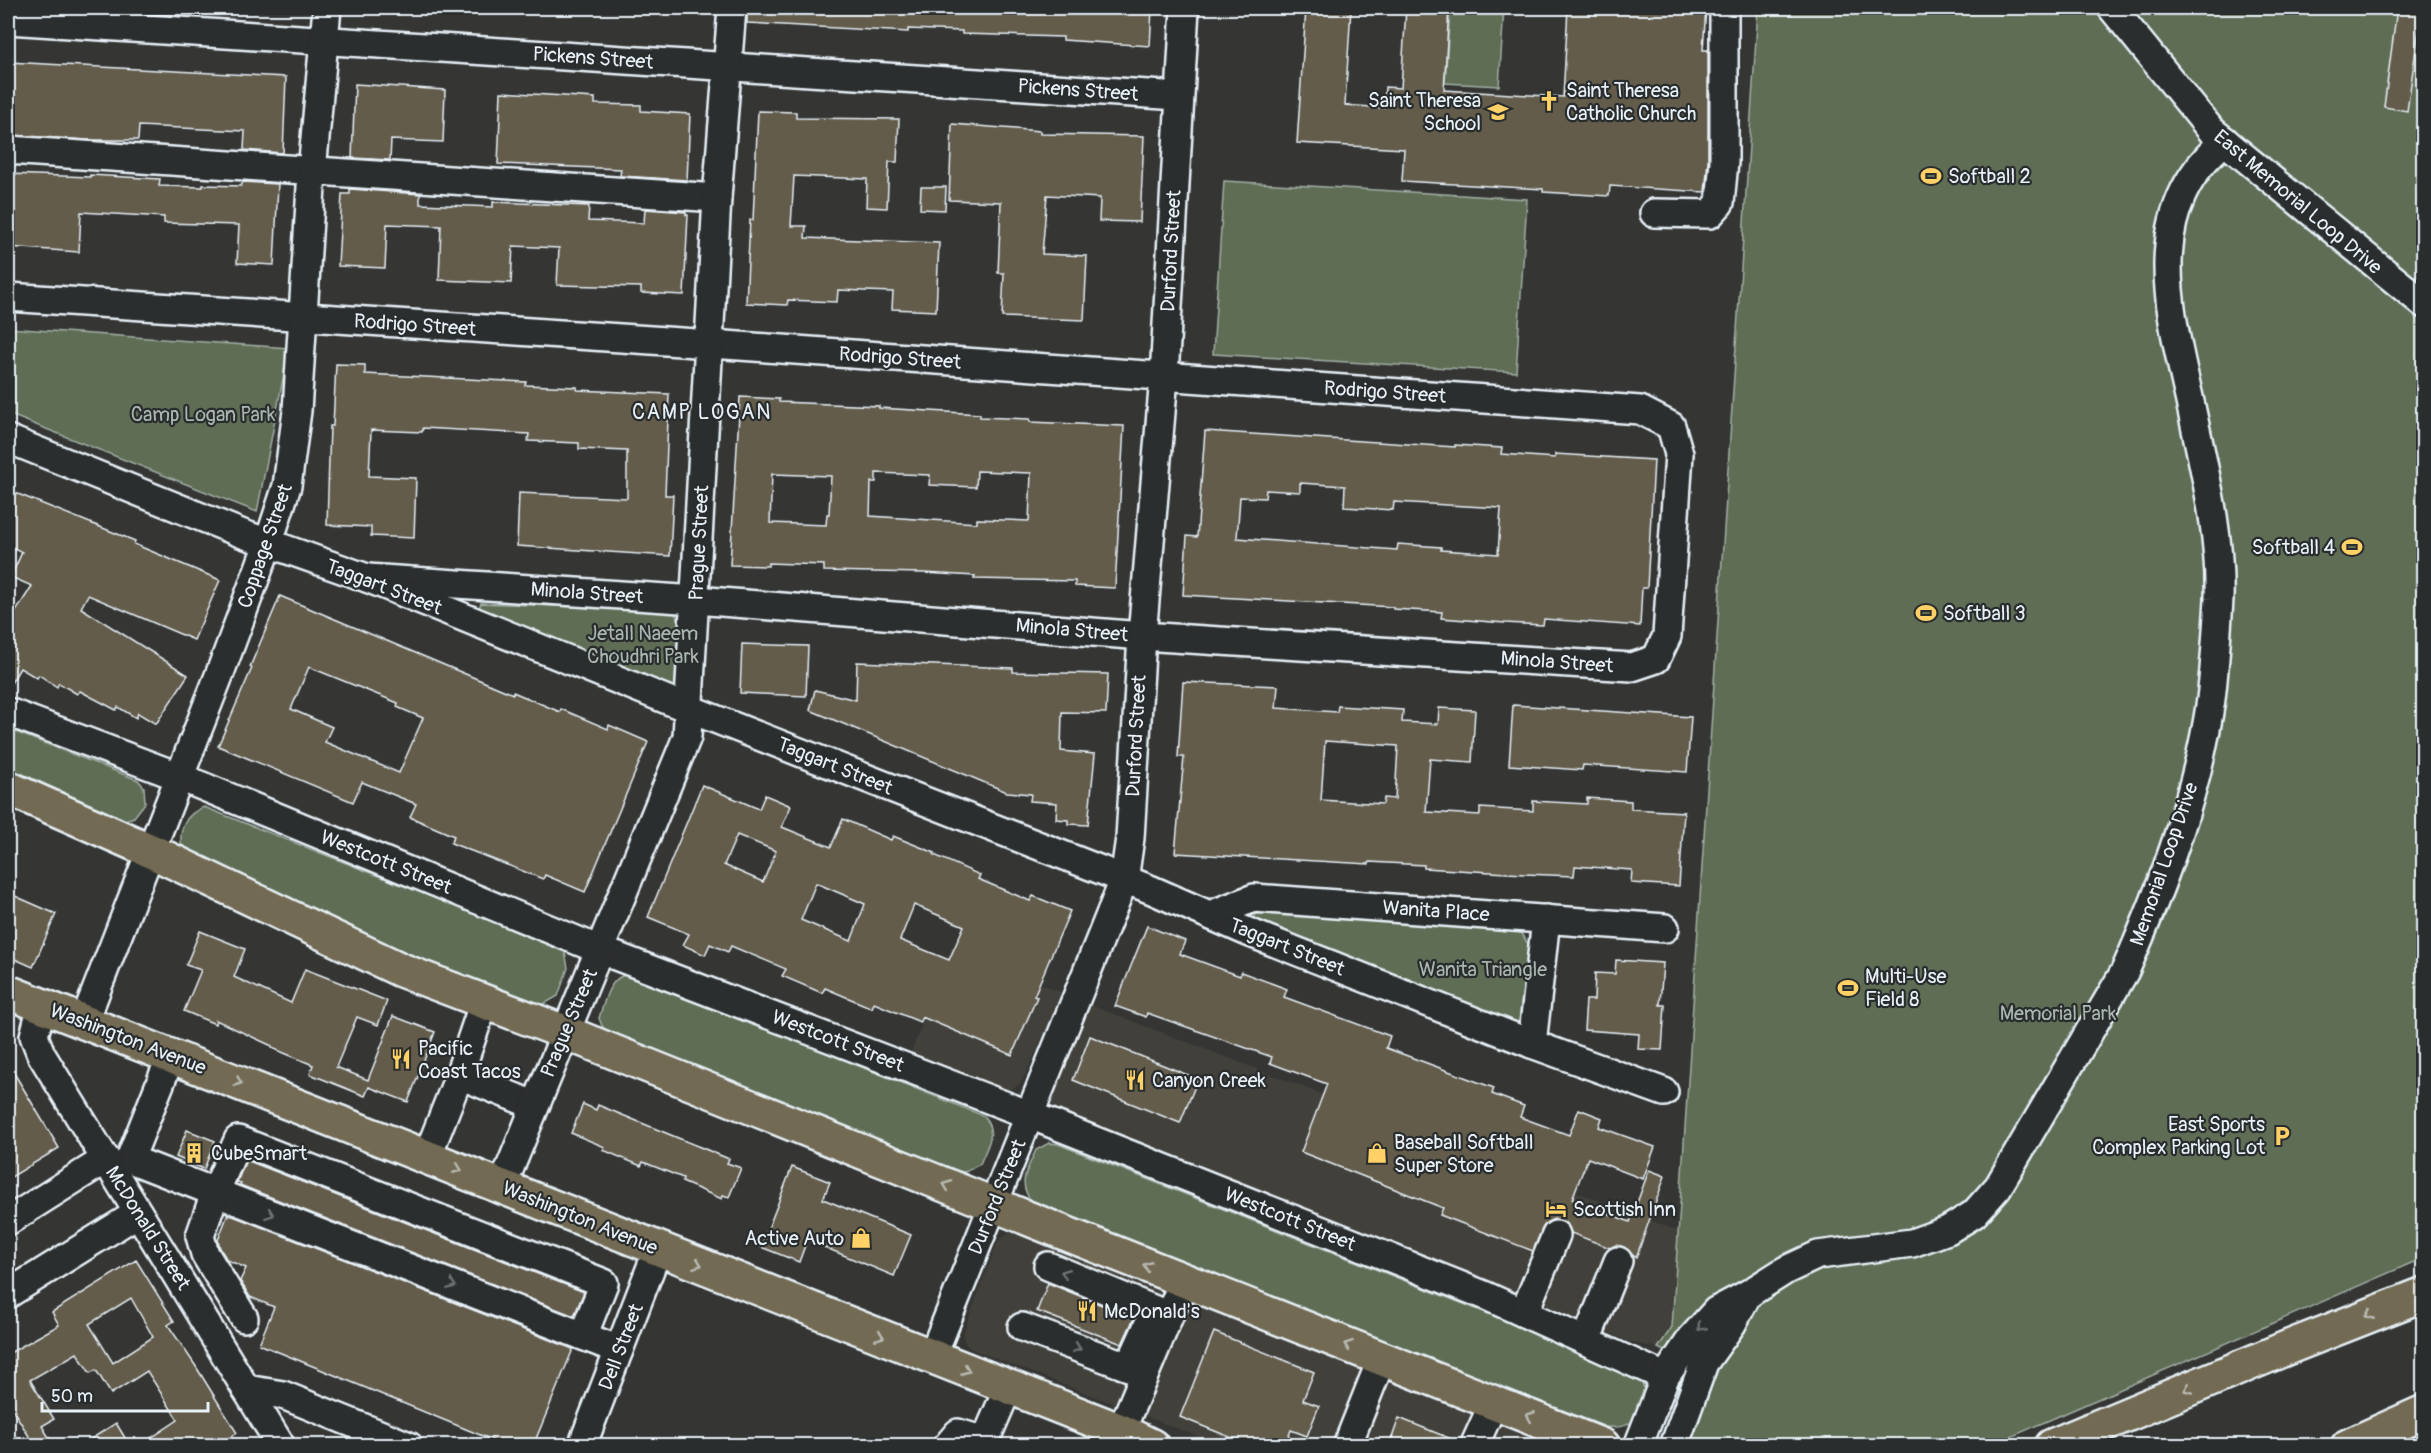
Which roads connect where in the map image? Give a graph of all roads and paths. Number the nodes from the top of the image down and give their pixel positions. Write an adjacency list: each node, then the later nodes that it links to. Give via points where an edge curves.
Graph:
1 (327, 8): 7 (street, Coppage Street)
2 (732, 8): 8 (street, Prague Street)
3 (1185, 8): 9 (street, Durford Street)
4 (1724, 8): 14 (street, via 1720,203 1710,214)
5 (2112, 8): 10 (street, East Memorial Loop Drive, via 2211,130)
6 (8, 20): 7 (street, Pickens Street)
7 (325, 41): 8 (street, Pickens Street); 12 (street, Coppage Street)
8 (729, 67): 9 (street, Pickens Street); 13 (street, Prague Street)
9 (1179, 96): 19 (street, Durford Street)
10 (2225, 141): 16 (street, East Memorial Loop Drive); 60 (street, Memorial Loop Drive, via 2187,183 2170,233 2167,261 2175,342 2218,542 2219,598 2211,699 2200,754 2187,808 2141,935 2113,992 1998,1187 1974,1214 1948,1230 1912,1243 1818,1255)
11 (8, 150): 12 (street)
12 (312, 171): 13 (street); 17 (street, Coppage Street)
13 (717, 198): 18 (street, Prague Street)
14 (1654, 213)
15 (8, 297): 17 (street, Rodrigo Street)
16 (2424, 304)
17 (304, 318): 18 (street, Rodrigo Street); 22 (street, Coppage Street, via 287,486)
18 (711, 344): 19 (street, Rodrigo Street); 24 (street, Prague Street)
19 (1164, 376): 21 (street, Rodrigo Street, via 1640,410 1671,426 1679,454); 25 (street, Durford Street)
20 (8, 439): 22 (street, Taggart Street)
21 (1673, 542): 25 (street, Minola Street, via 1667,636 1656,659 1632,667)
22 (268, 544): 23 (street, Taggart Street); 28 (street, Coppage Street)
23 (367, 578): 24 (street, Minola Street); 26 (street, Taggart Street)
24 (696, 600): 25 (street, Minola Street); 26 (street, Prague Street)
25 (1142, 636): 31 (street, Durford Street)
26 (687, 708): 31 (street, Taggart Street); 35 (street, Prague Street, via 687,737)
27 (8, 712): 28 (street, Westcott Street)
28 (180, 777): 30 (street, Coppage Street); 35 (street, Westcott Street)
29 (8, 789): 30 (main road)
30 (151, 851): 37 (main road, via 401,970); 39 (street, Coppage Street)
31 (1124, 880): 32 (street, Taggart Street); 46 (street, Durford Street)
32 (1210, 915): 33 (street, Wanita Place, via 1254,898); 41 (street, Taggart Street)
33 (1546, 919): 34 (street, Wanita Place); 41 (street)
34 (1665, 928)
35 (600, 950): 40 (street, Prague Street); 46 (street, Westcott Street)
36 (8, 992): 38 (main road, Washington Avenue)
37 (484, 1002): 40 (main road); 43 (street)
38 (42, 1005): 39 (main road, Washington Avenue); 48 (street, McDonald Street, via 34,1036 41,1054)
39 (84, 1022): 42 (main road, Washington Avenue)
40 (564, 1032): 45 (street, Prague Street); 51 (main road, one-way to 40)
41 (1532, 1044): 44 (street, Taggart Street)
42 (171, 1056): 47 (main road, Washington Avenue, one-way to 47); 48 (street)
43 (457, 1081): 45 (street, via 467,1078); 47 (street)
44 (1664, 1092)
45 (534, 1105): 49 (street, Prague Street)
46 (1030, 1115): 51 (street, Durford Street); 62 (street, Westcott Street)
47 (427, 1157): 49 (main road, Washington Avenue, one-way to 49)
48 (116, 1163): 50 (street); 52 (street, McDonald Street); 53 (street)
49 (502, 1187): 55 (main road, Washington Avenue)
50 (215, 1193): 63 (street, via 200,1236 205,1254); 65 (street, one-way to 65); 65 (street, via 238,1140 604,1283)
51 (995, 1205): 58 (main road, one-way to 51); 68 (street, Durford Street)
52 (138, 1213): 59 (street); 72 (street, McDonald Street)
53 (8, 1221)
54 (1556, 1235): 62 (street)
55 (658, 1249): 67 (street, Dell Street); 68 (main road, Washington Avenue, one-way to 68)
56 (1618, 1261): 66 (street)
57 (1048, 1266): 64 (street, one-way to 57, via 1129,1367 1155,1310)
58 (1184, 1280): 69 (main road, one-way to 58); 75 (street)
59 (8, 1294)
60 (1748, 1294): 70 (street, Memorial Loop Drive, one-way to 70, via 1716,1311); 86 (street, Memorial Loop Drive, via 1704,1364)
61 (2424, 1294): 87 (main road, one-way to 87)
62 (1524, 1313): 66 (street, Westcott Street)
63 (244, 1318)
64 (1022, 1327)
65 (583, 1336): 67 (street)
66 (1586, 1341): 70 (street, Westcott Street)
67 (619, 1350): 81 (street, Dell Street)
68 (932, 1357): 71 (main road, Washington Avenue, one-way to 71)
69 (1382, 1358): 73 (main road); 83 (street)
70 (1665, 1377): 85 (street, Memorial Loop Drive)
71 (1008, 1388): 75 (main road, Washington Avenue); 76 (street, via 985,1441)
72 (246, 1389): 79 (street, McDonald Street); 80 (street, via 284,1395)
73 (1494, 1402): 77 (main road, one-way to 73); 78 (street)
74 (2424, 1412): 88 (main road)
75 (1121, 1431): 82 (main road, Washington Avenue)
76 (958, 1440)
77 (1571, 1440): 84 (main road)
78 (1477, 1445)
79 (281, 1446)
80 (409, 1446)
81 (582, 1446)
82 (1152, 1446)
83 (1347, 1446)
84 (1604, 1446)
85 (1638, 1446)
86 (1674, 1446)
87 (2052, 1446)
88 (2348, 1446)

